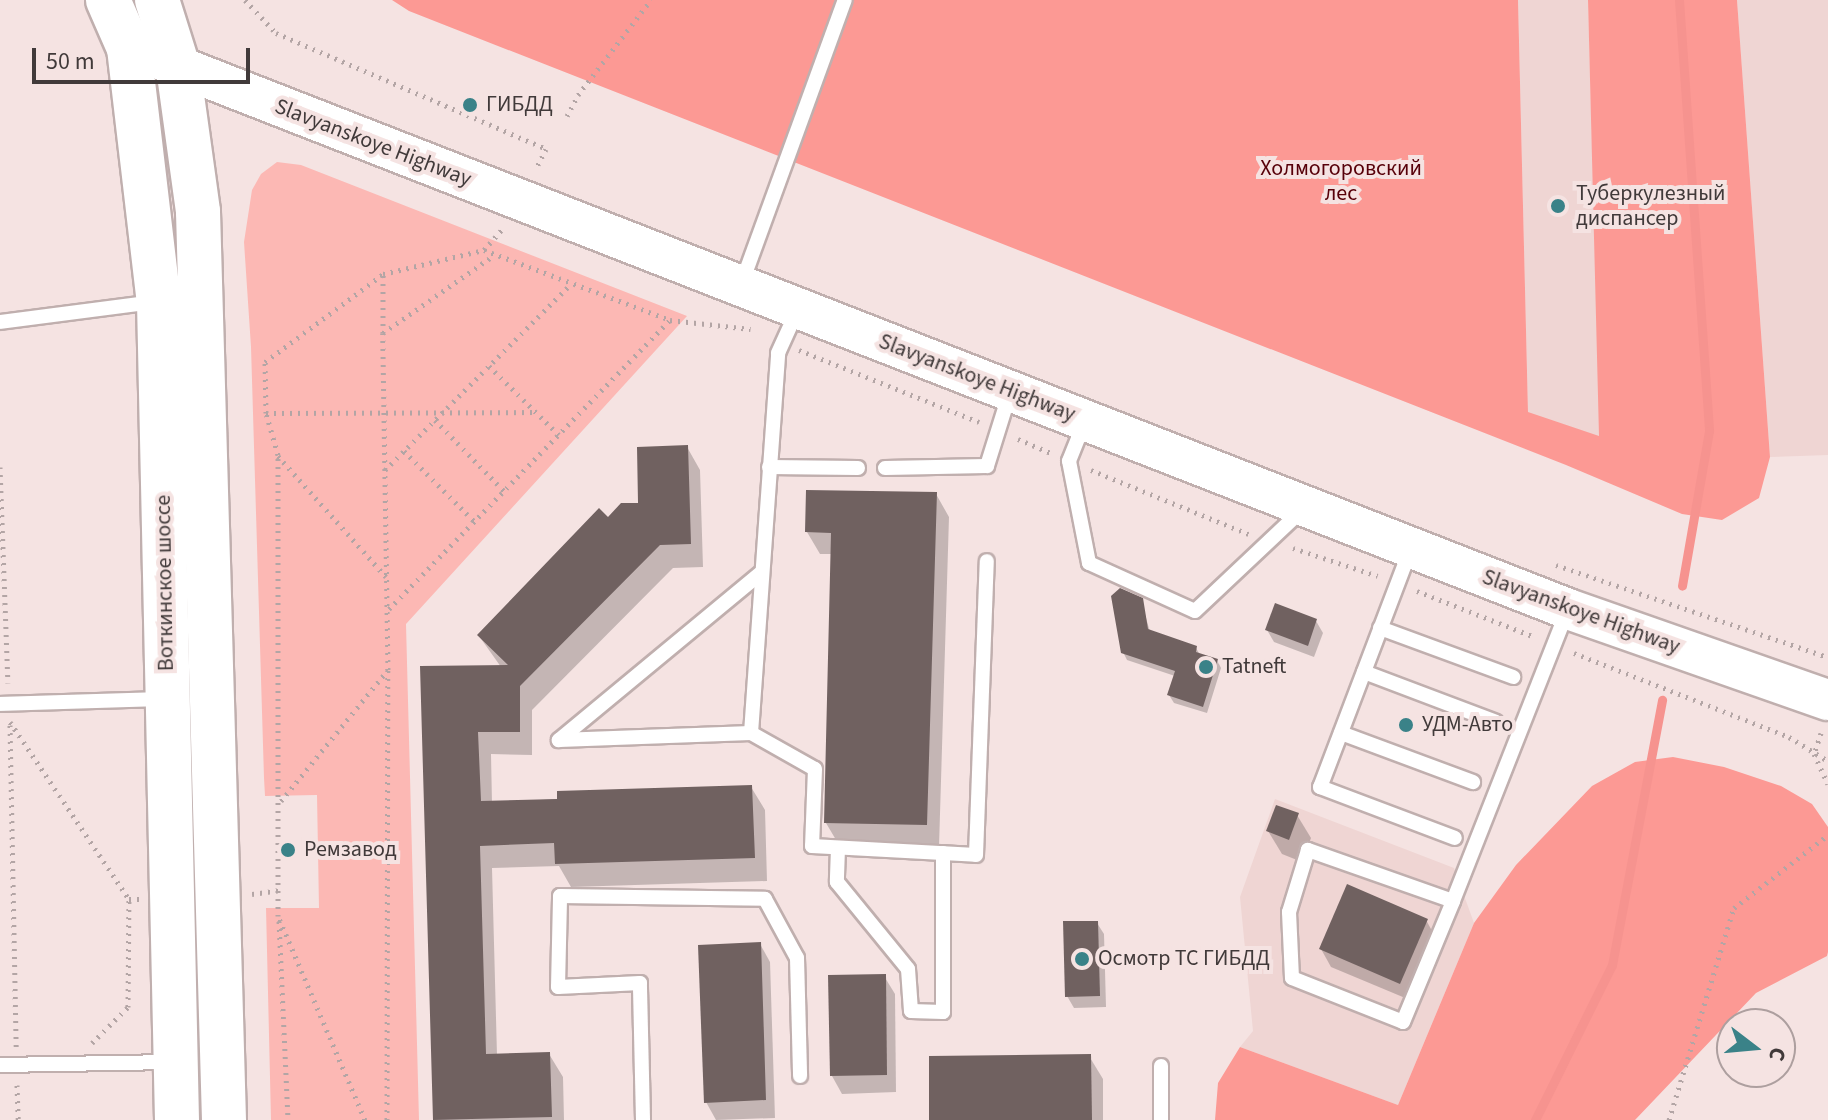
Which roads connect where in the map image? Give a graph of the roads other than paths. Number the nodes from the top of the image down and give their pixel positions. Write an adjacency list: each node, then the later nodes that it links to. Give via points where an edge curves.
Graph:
1 (108, 0): 4 (main road, Воткинское шоссе)
2 (157, 0): 5 (main road, Воткинское шоссе)
3 (845, 0): 6 (lane)
4 (129, 48): 5 (main road, Slavyanskoye Highway); 7 (main road, Воткинское шоссе)
5 (178, 67): 6 (main road, Slavyanskoye Highway); 39 (main road, Воткинское шоссе, via 198,212)
6 (740, 286): 9 (main road, Slavyanskoye Highway)
7 (159, 302): 8 (lane); 23 (main road, Воткинское шоссе)
8 (0, 322)
9 (789, 325): 10 (main road, Slavyanskoye Highway); 12 (lane)
10 (1010, 391): 11 (main road, Slavyanskoye Highway); 14 (lane, via 987,466)
11 (1085, 420): 15 (main road, Slavyanskoye Highway); 15 (lane, via 1069,461 1089,563 1195,611)
12 (769, 467): 13 (lane); 18 (lane)
13 (858, 468)
14 (885, 468)
15 (1306, 507): 17 (main road, Slavyanskoye Highway)
16 (987, 561): 32 (lane, via 976,855)
17 (1404, 566): 19 (main road, Slavyanskoye Highway); 20 (lane)
18 (762, 572): 27 (lane); 27 (lane, via 559,740)
19 (1561, 627): 24 (main road, Slavyanskoye Highway); 33 (lane)
20 (1380, 628): 21 (lane); 22 (lane)
21 (1364, 672): 26 (lane); 28 (lane)
22 (1513, 677)
23 (167, 699): 25 (lane); 34 (main road, Воткинское шоссе)
24 (1828, 700)
25 (4, 703)
26 (1496, 722)
27 (751, 733): 31 (lane, via 815,769 812,846)
28 (1341, 733): 29 (lane); 30 (lane, via 1320,787)
29 (1473, 782)
30 (1455, 838)
31 (838, 848): 32 (lane); 32 (lane, via 837,882 908,969 911,1011 943,1012)
32 (943, 853)
33 (1453, 901): 33 (lane, via 1403,1022 1292,978 1289,912 1308,850)
34 (176, 1062): 35 (lane); 38 (main road, Воткинское шоссе)
35 (0, 1065)
36 (1161, 1066): 41 (lane)
37 (800, 1076): 40 (lane, via 797,958 765,899 560,896 558,987 640,983)
38 (177, 1120)
39 (224, 1120)
40 (643, 1120)
41 (1161, 1120)

